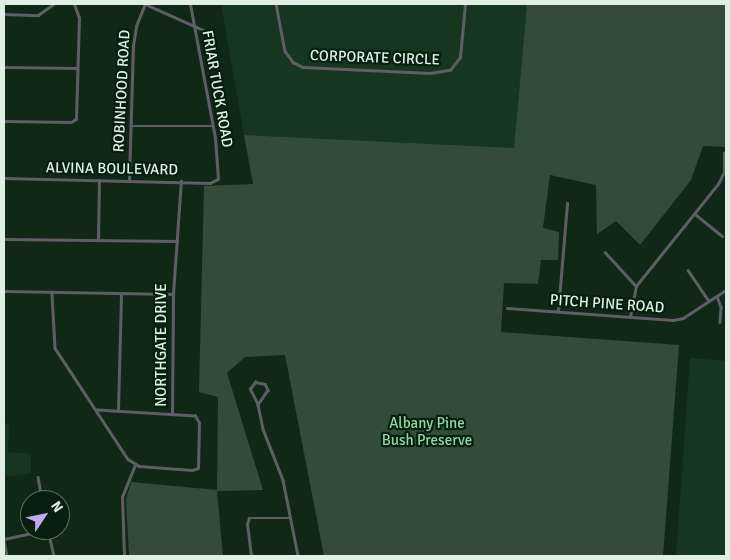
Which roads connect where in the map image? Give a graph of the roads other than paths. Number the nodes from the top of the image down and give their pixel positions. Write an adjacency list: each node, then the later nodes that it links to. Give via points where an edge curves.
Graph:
1 (54, 4): 7 (street, via 38,15)
2 (74, 4): 11 (street, via 79,18)
3 (145, 4): 8 (street); 13 (street, ROBINHOOD ROAD, via 135,34)
4 (190, 4): 8 (street, FRIAR TUCK ROAD)
5 (276, 4): 6 (street, CORPORATE CIRCLE, via 285,51 293,62 303,67 430,73 450,70 460,57)
6 (465, 4)
7 (4, 14)
8 (194, 27): 9 (street); 14 (street, FRIAR TUCK ROAD)
9 (210, 33)
10 (4, 67): 11 (street)
11 (77, 68): 12 (street, via 74,121)
12 (4, 121)
13 (132, 126): 14 (street); 19 (street, ROBINHOOD ROAD)
14 (213, 126): 17 (street, FRIAR TUCK ROAD)
15 (724, 153): 22 (street, via 723,176)
16 (4, 178): 18 (street, ALVINA BOULEVARD)
17 (218, 179): 20 (street, ALVINA BOULEVARD, via 210,183)
18 (99, 180): 19 (street, ALVINA BOULEVARD); 25 (street)
19 (129, 180): 20 (street, ALVINA BOULEVARD)
20 (181, 181): 26 (street, NORTHGATE DRIVE)
21 (567, 203): 38 (street)
22 (694, 214): 23 (street); 29 (street)
23 (722, 236)
24 (4, 238): 25 (street)
25 (98, 239): 26 (street)
26 (177, 241): 34 (street, NORTHGATE DRIVE)
27 (605, 252): 29 (street)
28 (688, 270): 36 (street)
29 (636, 286): 39 (street)
30 (726, 290): 35 (street, PITCH PINE ROAD)
31 (4, 291): 32 (street)
32 (52, 294): 33 (street); 42 (street, via 54,348)
33 (121, 294): 34 (street); 43 (street)
34 (173, 294): 44 (street, NORTHGATE DRIVE)
35 (717, 296): 36 (street, PITCH PINE ROAD); 40 (street)
36 (709, 301): 39 (street, PITCH PINE ROAD, via 678,320)
37 (507, 308): 38 (street, PITCH PINE ROAD)
38 (558, 312): 39 (street, PITCH PINE ROAD)
39 (630, 317)
40 (720, 322)
41 (258, 405): 41 (street, via 268,390 258,381 250,389); 48 (street, via 262,429 283,480)
42 (97, 410): 43 (street); 45 (street)
43 (118, 410): 44 (street)
44 (172, 414): 45 (street, NORTHGATE DRIVE, via 192,415 198,420 198,468)
45 (135, 464): 54 (street, via 122,497)
46 (38, 477): 47 (street)
47 (40, 490)
48 (291, 518): 55 (street, via 249,518); 56 (street)
49 (20, 536): 50 (street)
50 (4, 540): 52 (street)
51 (50, 540): 53 (street)
52 (7, 556)
53 (54, 556)
54 (124, 556)
55 (251, 556)
56 (298, 556)

